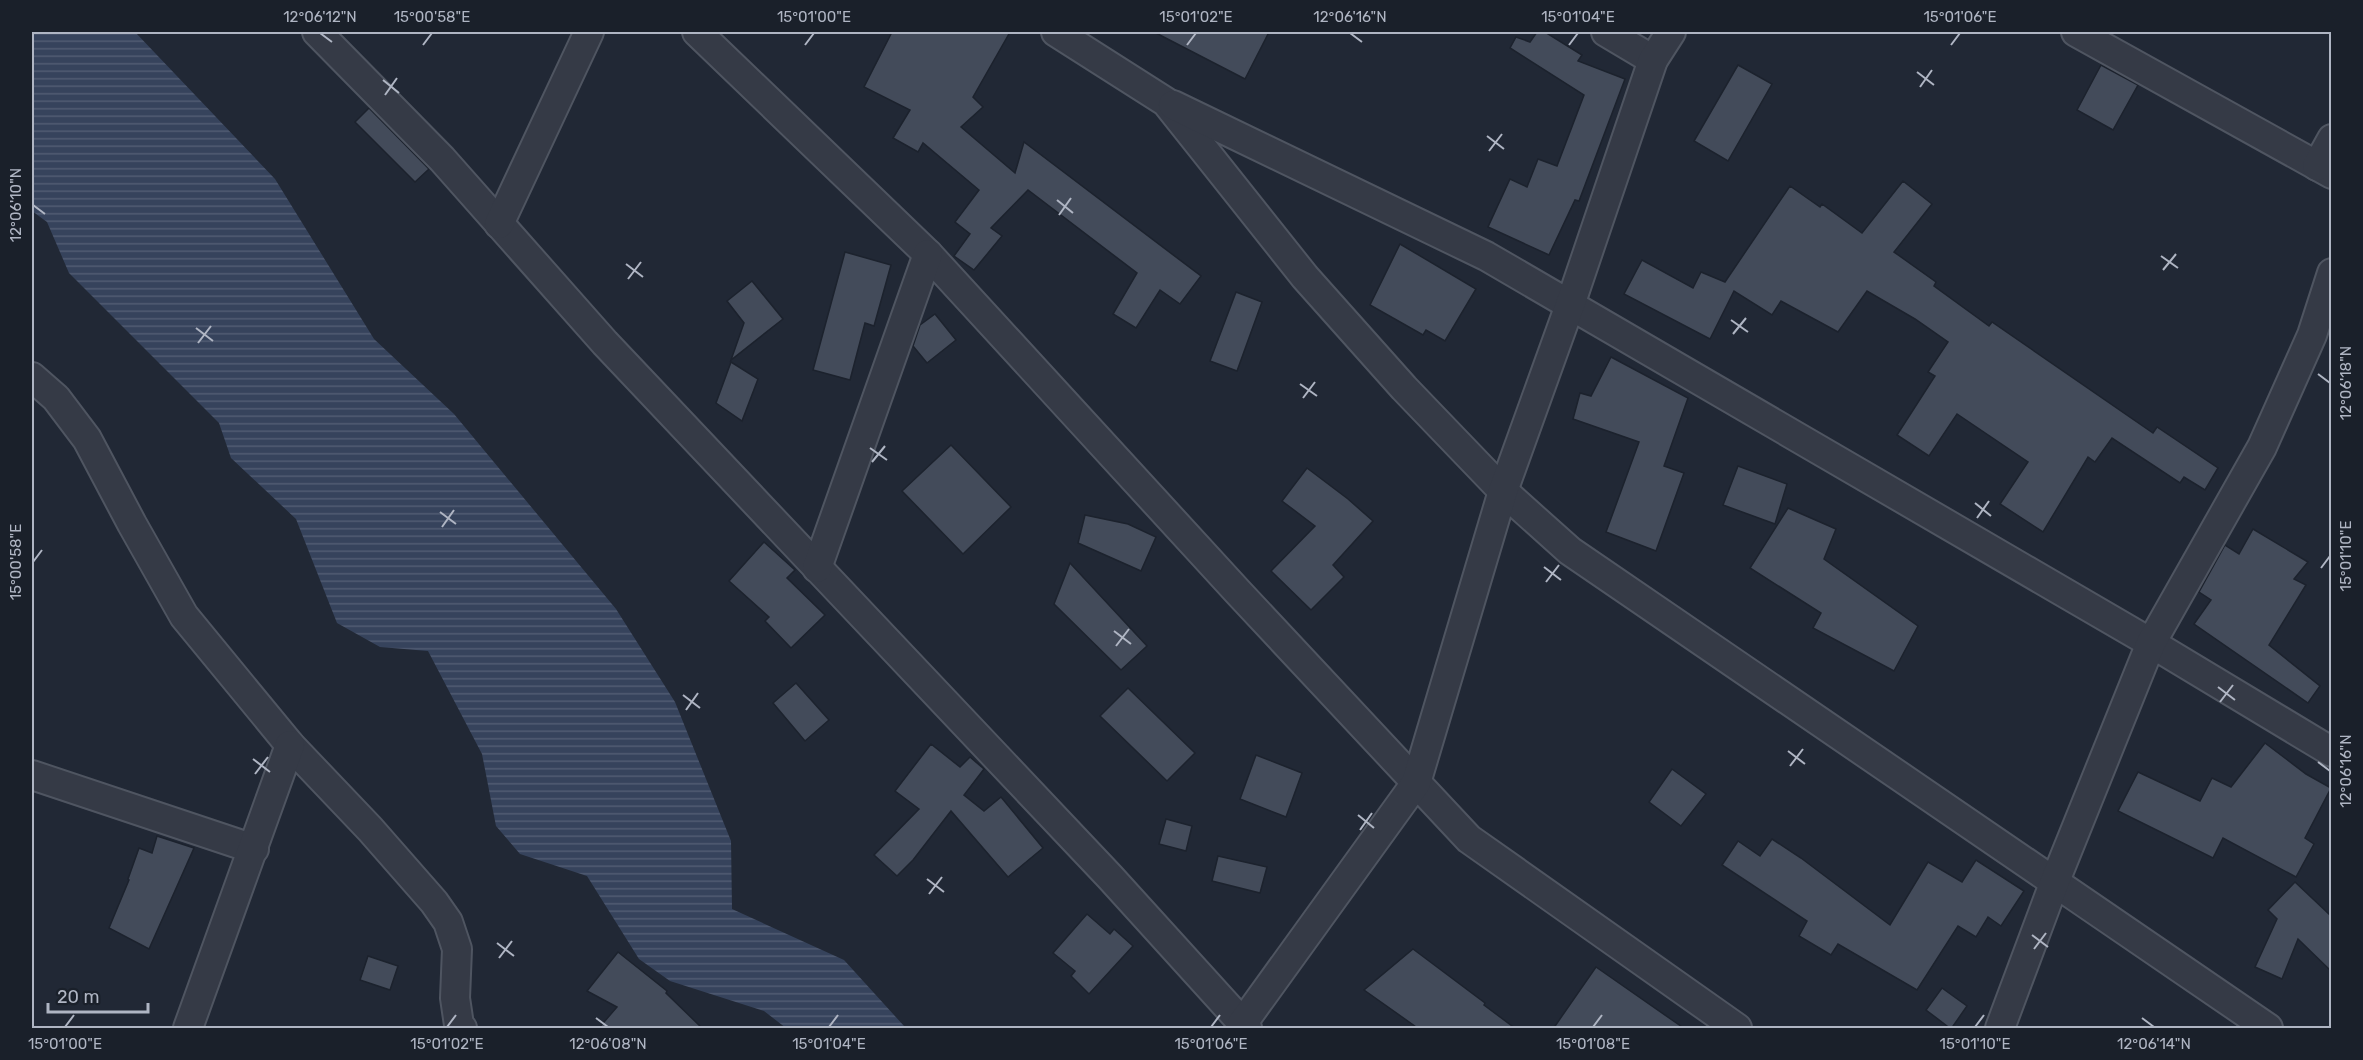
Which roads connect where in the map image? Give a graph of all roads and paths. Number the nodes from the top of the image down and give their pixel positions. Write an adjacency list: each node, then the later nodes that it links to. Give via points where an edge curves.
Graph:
1 (317, 32): 12 (street)
2 (589, 32): 12 (street)
3 (697, 32): 13 (street)
4 (1056, 32): 9 (street)
5 (1606, 32): 8 (street)
6 (1671, 32): 8 (street)
7 (2076, 32): 11 (street)
8 (1653, 60): 15 (street)
9 (1166, 102): 15 (street, via 1486,256); 17 (street, via 1305,277)
10 (2331, 139): 11 (street)
11 (2324, 170)
12 (500, 224): 18 (street, via 605,343)
13 (928, 254): 18 (street); 23 (street)
14 (2331, 273): 19 (street, via 2312,335 2262,447)
15 (1570, 304): 17 (street); 19 (street)
16 (32, 377): 20 (street, via 56,398 87,439 184,616)
17 (1503, 491): 23 (street); 25 (street, via 1570,551)
18 (818, 568): 26 (street, via 1110,877)
19 (2151, 643): 21 (street); 25 (street)
20 (290, 745): 24 (street); 28 (street, via 370,829 448,922 457,949 455,998)
21 (2331, 753)
22 (32, 775): 24 (street)
23 (1416, 783): 26 (street); 29 (street, via 1470,839)
24 (254, 849): 27 (street)
25 (2055, 881): 30 (street); 31 (street)
26 (1244, 1027)
27 (188, 1029)
28 (462, 1029)
29 (1737, 1029)
30 (2000, 1029)
31 (2268, 1029)

